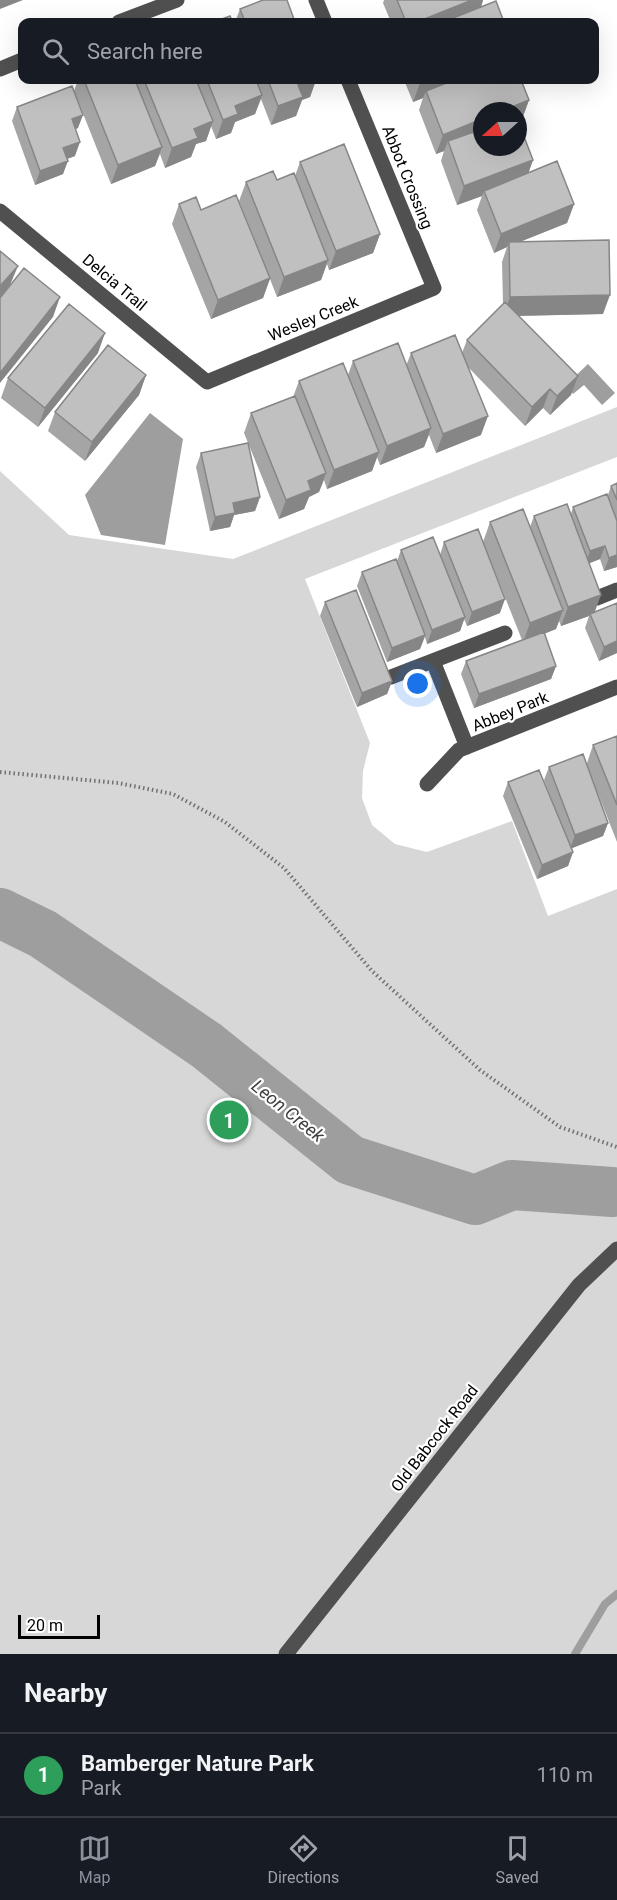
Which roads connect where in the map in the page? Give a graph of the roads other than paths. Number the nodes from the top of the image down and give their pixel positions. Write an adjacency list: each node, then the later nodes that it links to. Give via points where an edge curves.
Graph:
1 (177, 0): 3 (street)
2 (316, 0): 4 (street)
3 (130, 18)
4 (323, 18)
5 (18, 62): 6 (street)
6 (0, 69)
7 (350, 84): 9 (street, Abbot Crossing)
8 (0, 211): 10 (street, Delcia Trail)
9 (434, 288): 10 (street, Wesley Creek)
10 (207, 382)
11 (617, 590): 12 (street)
12 (597, 598)
13 (505, 633): 14 (street)
14 (433, 661): 15 (street); 17 (street)
15 (391, 677)
16 (617, 687): 17 (street, Abbey Park)
17 (467, 747): 18 (street, Abbey Park, via 459,750)
18 (427, 784)
19 (617, 1249): 20 (street, Old Babcock Road, via 579,1285)
20 (286, 1654)

